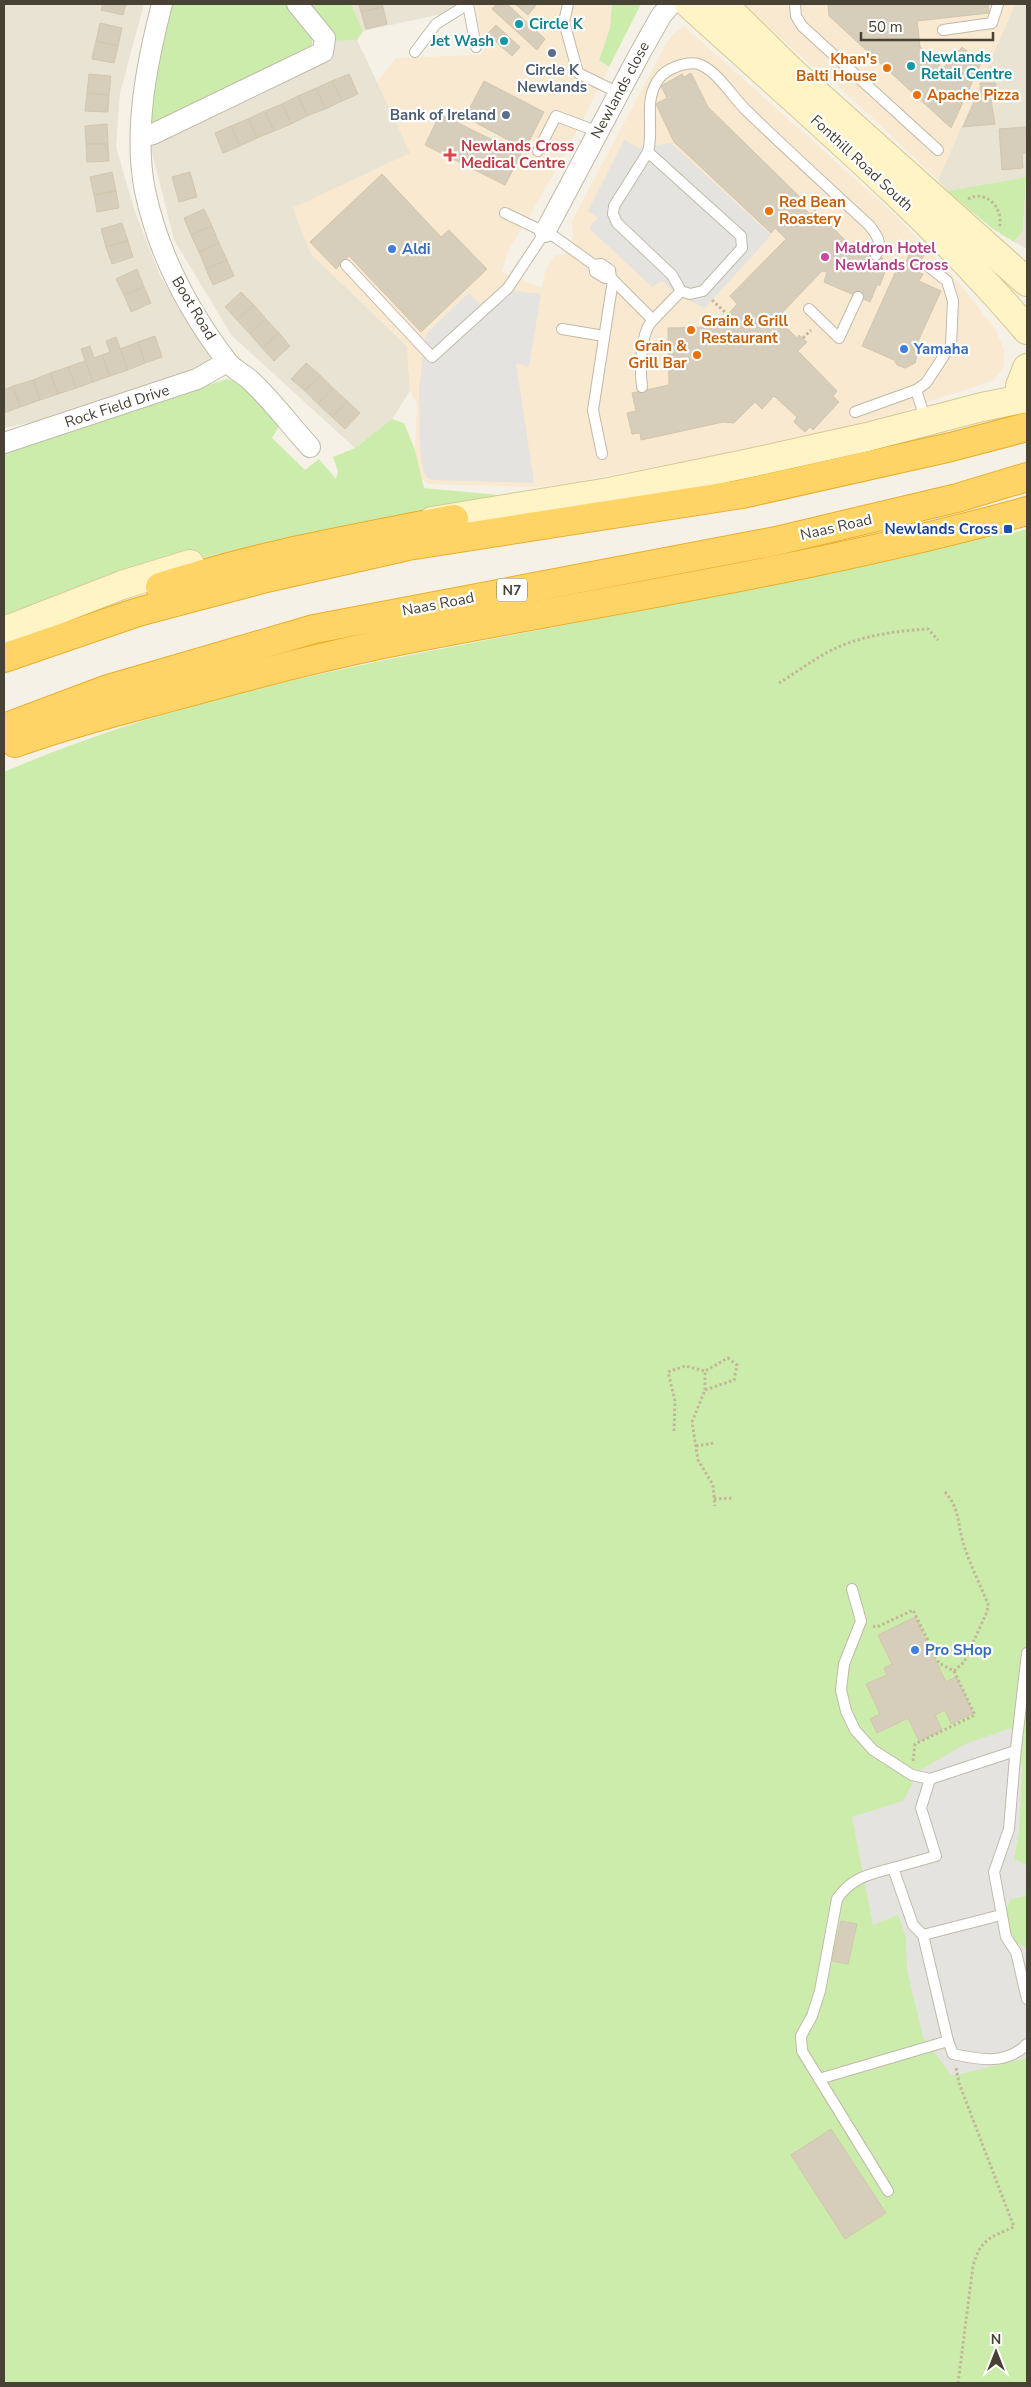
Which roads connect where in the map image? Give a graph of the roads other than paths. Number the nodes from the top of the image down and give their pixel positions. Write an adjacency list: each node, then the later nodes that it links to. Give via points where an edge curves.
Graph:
1 (162, 4): 15 (street, Boot Road, via 144,91)
2 (297, 4): 15 (street, via 325,38 323,52)
3 (468, 4): 11 (lane); 12 (lane, via 436,24)
4 (568, 4): 13 (lane, via 564,22 578,72)
5 (671, 4): 13 (street, Newlands close, via 661,16)
6 (689, 4): 33 (main road, Fonthill Road South, via 926,222)
7 (723, 4): 21 (main road, Fonthill Road South, via 791,71)
8 (795, 4): 16 (lane, via 796,16 802,26)
9 (998, 4): 10 (lane, via 992,23)
10 (943, 30)
11 (476, 47)
12 (415, 52)
13 (619, 93): 14 (street, Newlands close)
14 (599, 132): 17 (lane, via 556,116); 20 (street, Newlands close)
15 (141, 137): 35 (street, Boot Road, via 145,190 174,278)
16 (938, 150)
17 (538, 151)
18 (648, 152): 22 (lane, via 651,141 648,110 651,96 662,76 673,68 700,64 710,70 745,110 870,226 879,240); 28 (lane, via 614,206 613,214 617,223 672,275); 28 (lane, via 741,236 742,248 703,291 690,294)
19 (505, 213): 20 (lane)
20 (545, 232): 23 (lane, via 508,288 432,357); 26 (lane, via 594,265 601,264 610,270)
21 (991, 239): 25 (main road); 27 (main road, Fonthill Road South)
22 (876, 255)
23 (346, 265)
24 (928, 266): 38 (lane, via 947,281 953,301 951,345 926,384)
25 (1027, 269)
26 (612, 279): 31 (lane); 34 (lane)
27 (1027, 282)
28 (681, 291): 31 (lane)
29 (858, 297): 30 (lane, via 839,338)
30 (809, 309)
31 (653, 320): 37 (lane, via 647,325 640,371)
32 (562, 329): 34 (lane)
33 (1027, 330)
34 (604, 336): 44 (lane, via 593,410)
35 (227, 362): 42 (street, Rock Field Drive, via 197,379); 43 (street, Boot Road, via 250,380)
36 (1025, 384): 40 (main road, via 1001,393 982,407)
37 (642, 387)
38 (916, 390): 39 (lane); 40 (lane)
39 (855, 412)
40 (926, 422): 47 (main road, via 867,438 619,490)
41 (1027, 427): 50 (highway, via 742,494 408,546 266,578 138,612)
42 (4, 443)
43 (310, 447)
44 (602, 454)
45 (1027, 477): 51 (highway, Naas Road / N7, via 957,498 767,542 314,628 105,690)
46 (1027, 511): 52 (highway, via 782,570 402,640 286,665 115,712)
47 (454, 519): 48 (main road, via 350,529 210,559 122,584); 49 (highway, via 341,540 215,571 116,601)
48 (4, 631)
49 (4, 645)
50 (4, 658)
51 (4, 728)
52 (4, 747)
53 (852, 1589): 56 (lane, via 861,1621 844,1664 841,1690 846,1711 855,1730 873,1750 912,1775)
54 (1027, 1653): 55 (lane)
55 (1016, 1751): 56 (lane); 58 (lane, via 1009,1828 994,1872)
56 (930, 1779): 57 (lane, via 921,1808 936,1856)
57 (893, 1868): 59 (lane, via 912,1925); 63 (lane, via 857,1878 836,1898 820,1991 801,2036 802,2051)
58 (1001, 1915): 59 (lane); 60 (lane, via 1006,1937 1016,1952)
59 (923, 1935): 61 (lane)
60 (1027, 1999)
61 (948, 2041): 62 (lane, via 953,2054 999,2060 1019,2052); 63 (lane)
62 (1027, 2044)
63 (819, 2079): 64 (lane)
64 (888, 2191)

